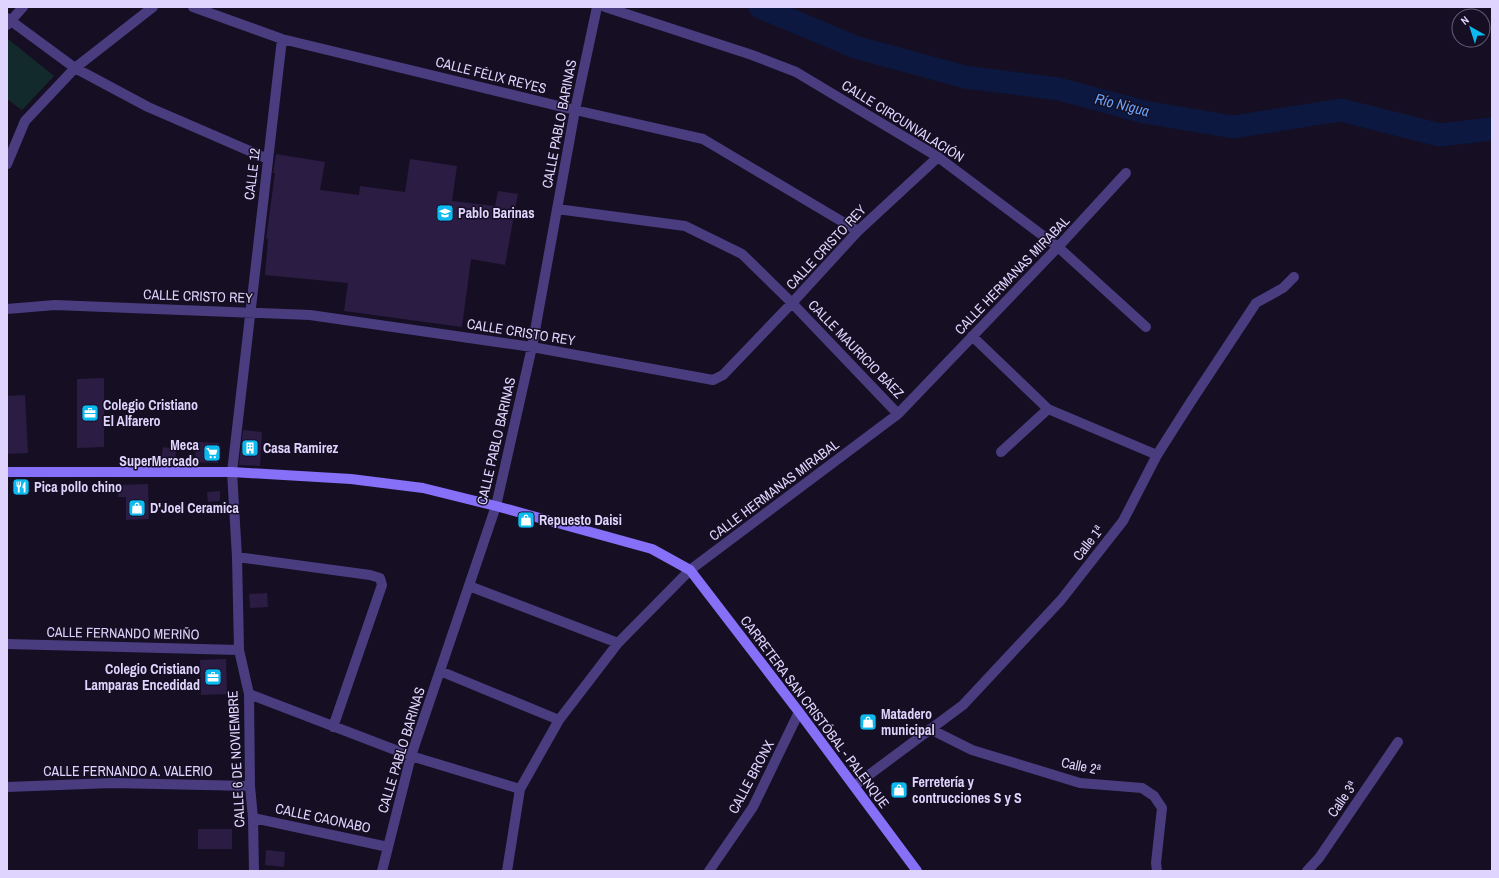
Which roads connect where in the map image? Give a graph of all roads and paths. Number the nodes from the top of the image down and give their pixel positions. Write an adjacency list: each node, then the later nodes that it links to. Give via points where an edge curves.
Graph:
1 (23, 7): 6 (street)
2 (154, 7): 8 (street)
3 (193, 7): 7 (street, CALLE FÉLIX REYES)
4 (597, 7): 9 (street, CALLE PABLO BARINAS)
5 (606, 7): 10 (street, CALLE CIRCUNVALACIÓN, via 796,72)
6 (8, 21): 8 (street)
7 (282, 39): 9 (street, CALLE FÉLIX REYES); 11 (street, CALLE 12)
8 (75, 68): 11 (street, via 148,107); 12 (street, via 25,121)
9 (575, 110): 14 (street, CALLE PABLO BARINAS); 15 (street, CALLE FÉLIX REYES, via 703,139)
10 (938, 156): 15 (street, CALLE CRISTO REY); 16 (street, CALLE CIRCUNVALACIÓN)
11 (268, 159): 20 (street, CALLE 12)
12 (7, 164)
13 (1126, 173): 16 (street, CALLE HERMANAS MIRABAL)
14 (557, 209): 18 (street, CALLE MAURICIO BÁEZ, via 685,226 742,254); 23 (street, CALLE PABLO BARINAS)
15 (858, 231): 18 (street, CALLE CRISTO REY)
16 (1058, 247): 21 (street, CALLE CIRCUNVALACIÓN); 22 (street, CALLE HERMANAS MIRABAL)
17 (1294, 277): 27 (street, Calle 1ª, via 1283,288 1256,303)
18 (792, 303): 23 (street, CALLE CRISTO REY, via 724,375 712,380); 25 (street, CALLE MAURICIO BÁEZ)
19 (7, 309): 20 (street, CALLE CRISTO REY, via 55,305)
20 (250, 312): 23 (street, CALLE CRISTO REY, via 310,315); 29 (street, CALLE 6 DE NOVIEMBRE)
21 (1146, 327)
22 (972, 336): 24 (street); 25 (street, CALLE HERMANAS MIRABAL)
23 (532, 347): 30 (street, CALLE PABLO BARINAS)
24 (1048, 409): 26 (street); 27 (street)
25 (898, 414): 32 (street, CALLE HERMANAS MIRABAL)
26 (1001, 452)
27 (1157, 455): 42 (street, Calle 1ª, via 1123,521 1061,600 963,705)
28 (7, 472): 29 (main road)
29 (232, 472): 30 (main road, via 351,479 423,488); 31 (street, CALLE 6 DE NOVIEMBRE)
30 (496, 506): 32 (main road, via 652,549); 33 (street, CALLE PABLO BARINAS)
31 (238, 557): 36 (street, CALLE 6 DE NOVIEMBRE); 41 (street, via 370,574 380,578 382,586)
32 (690, 570): 34 (street, CALLE HERMANAS MIRABAL); 39 (main road, CARRETERA SAN CRISTÓBAL - PALENQUE)
33 (469, 586): 34 (street); 37 (street, CALLE PABLO BARINAS)
34 (618, 643): 40 (street, CALLE HERMANAS MIRABAL)
35 (7, 644): 36 (street, CALLE FERNANDO MERIÑO)
36 (239, 650): 38 (street, CALLE 6 DE NOVIEMBRE)
37 (440, 671): 40 (street); 44 (street, CALLE PABLO BARINAS)
38 (249, 694): 41 (street); 45 (street, CALLE 6 DE NOVIEMBRE)
39 (799, 712): 46 (main road, CARRETERA SAN CRISTÓBAL - PALENQUE); 54 (street, CALLE BRONX, via 754,807)
40 (559, 720): 48 (street, CALLE HERMANAS MIRABAL)
41 (333, 727): 44 (street)
42 (930, 729): 46 (street, Calle 1ª); 56 (street, Calle 2ª, via 972,750 1080,783 1142,788 1154,796 1162,808)
43 (1398, 742): 57 (street, Calle 3ª, via 1319,858)
44 (411, 756): 48 (street); 50 (street, CALLE PABLO BARINAS)
45 (250, 786): 47 (street, CALLE FERNANDO A. VALERIO, via 112,782); 49 (street, CALLE 6 DE NOVIEMBRE)
46 (854, 786): 55 (main road, CARRETERA SAN CRISTÓBAL - PALENQUE)
47 (7, 787)
48 (520, 789): 53 (street, CALLE HERMANAS MIRABAL)
49 (253, 818): 50 (street, CALLE CAONABO); 51 (street, CALLE 6 DE NOVIEMBRE)
50 (388, 846): 52 (street, CALLE PABLO BARINAS)
51 (254, 871)
52 (382, 871)
53 (507, 871)
54 (709, 871)
55 (917, 871)
56 (1157, 871)
57 (1307, 871)

